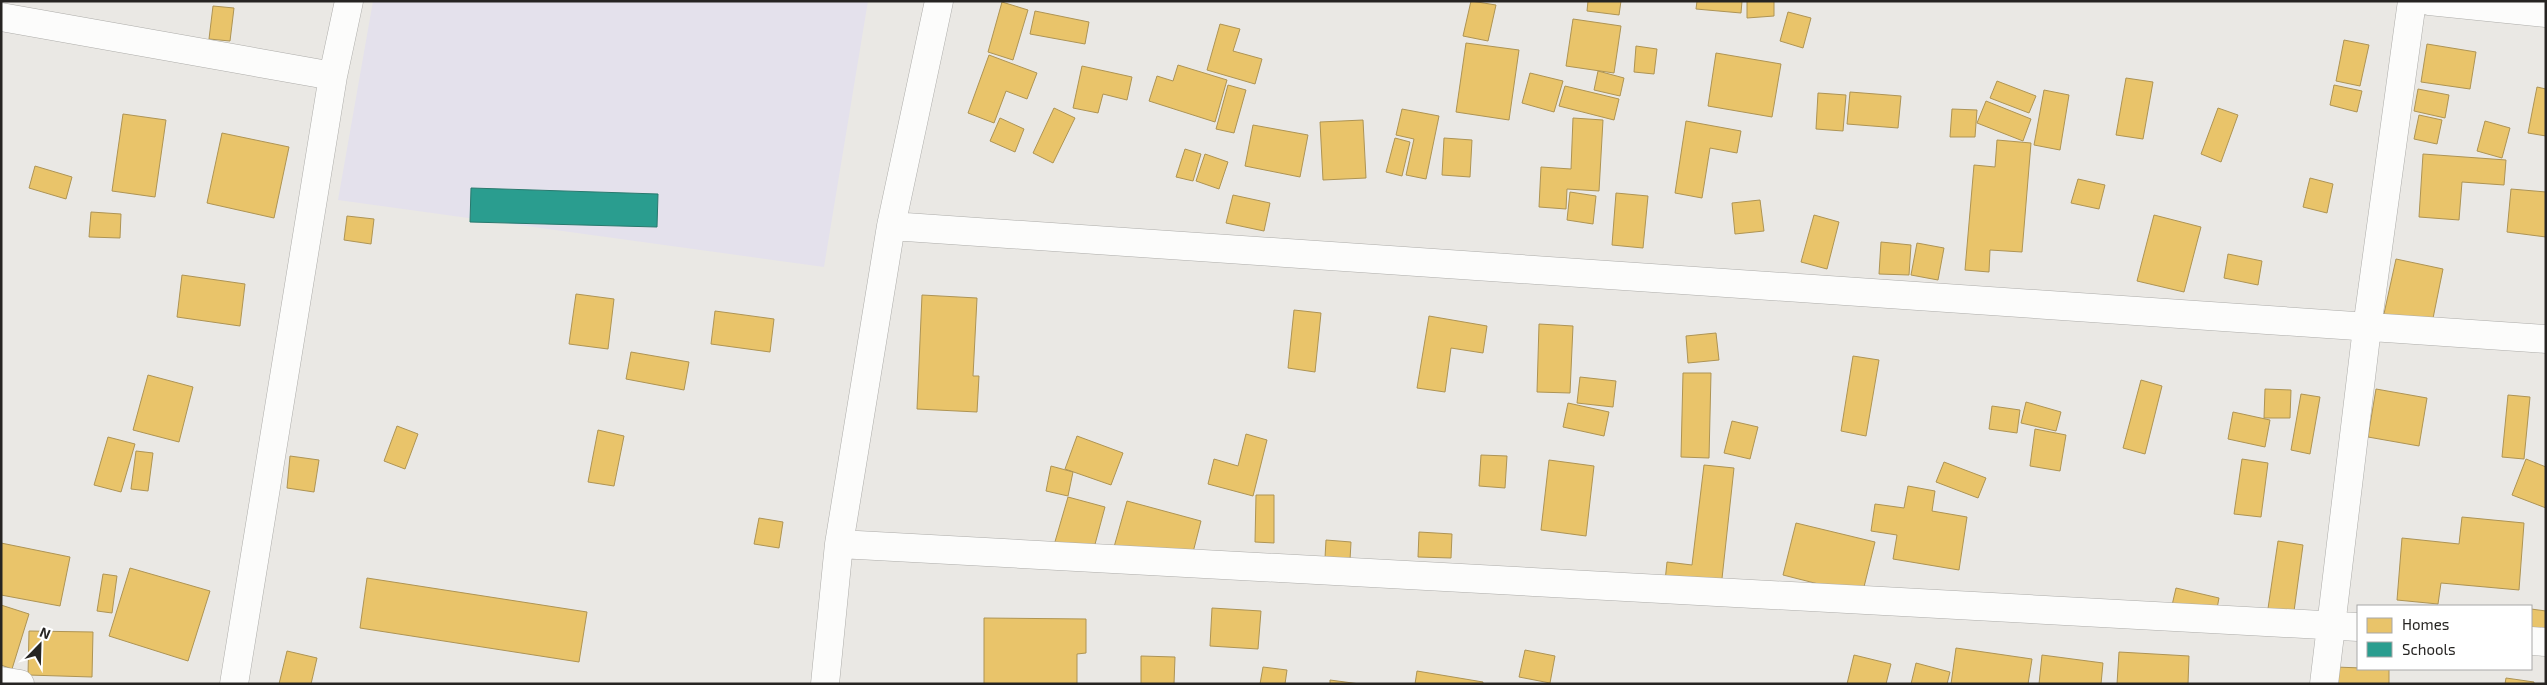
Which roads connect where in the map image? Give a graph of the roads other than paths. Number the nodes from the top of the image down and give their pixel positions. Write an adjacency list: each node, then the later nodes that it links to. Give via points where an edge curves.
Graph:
1 (348, 1): 7 (street)
2 (939, 1): 8 (street)
3 (2412, 1): 9 (street)
4 (2429, 1): 5 (street)
5 (2546, 13)
6 (1, 17): 7 (street)
7 (333, 76): 17 (street)
8 (891, 226): 9 (street); 11 (street)
9 (2367, 328): 10 (street); 12 (street)
10 (2546, 339)
11 (839, 544): 12 (street); 18 (street)
12 (2346, 626): 19 (street)
13 (2532, 641): 14 (street)
14 (2546, 642)
15 (1, 681): 16 (street)
16 (20, 684)
17 (234, 684)
18 (825, 684)
19 (2324, 684)

